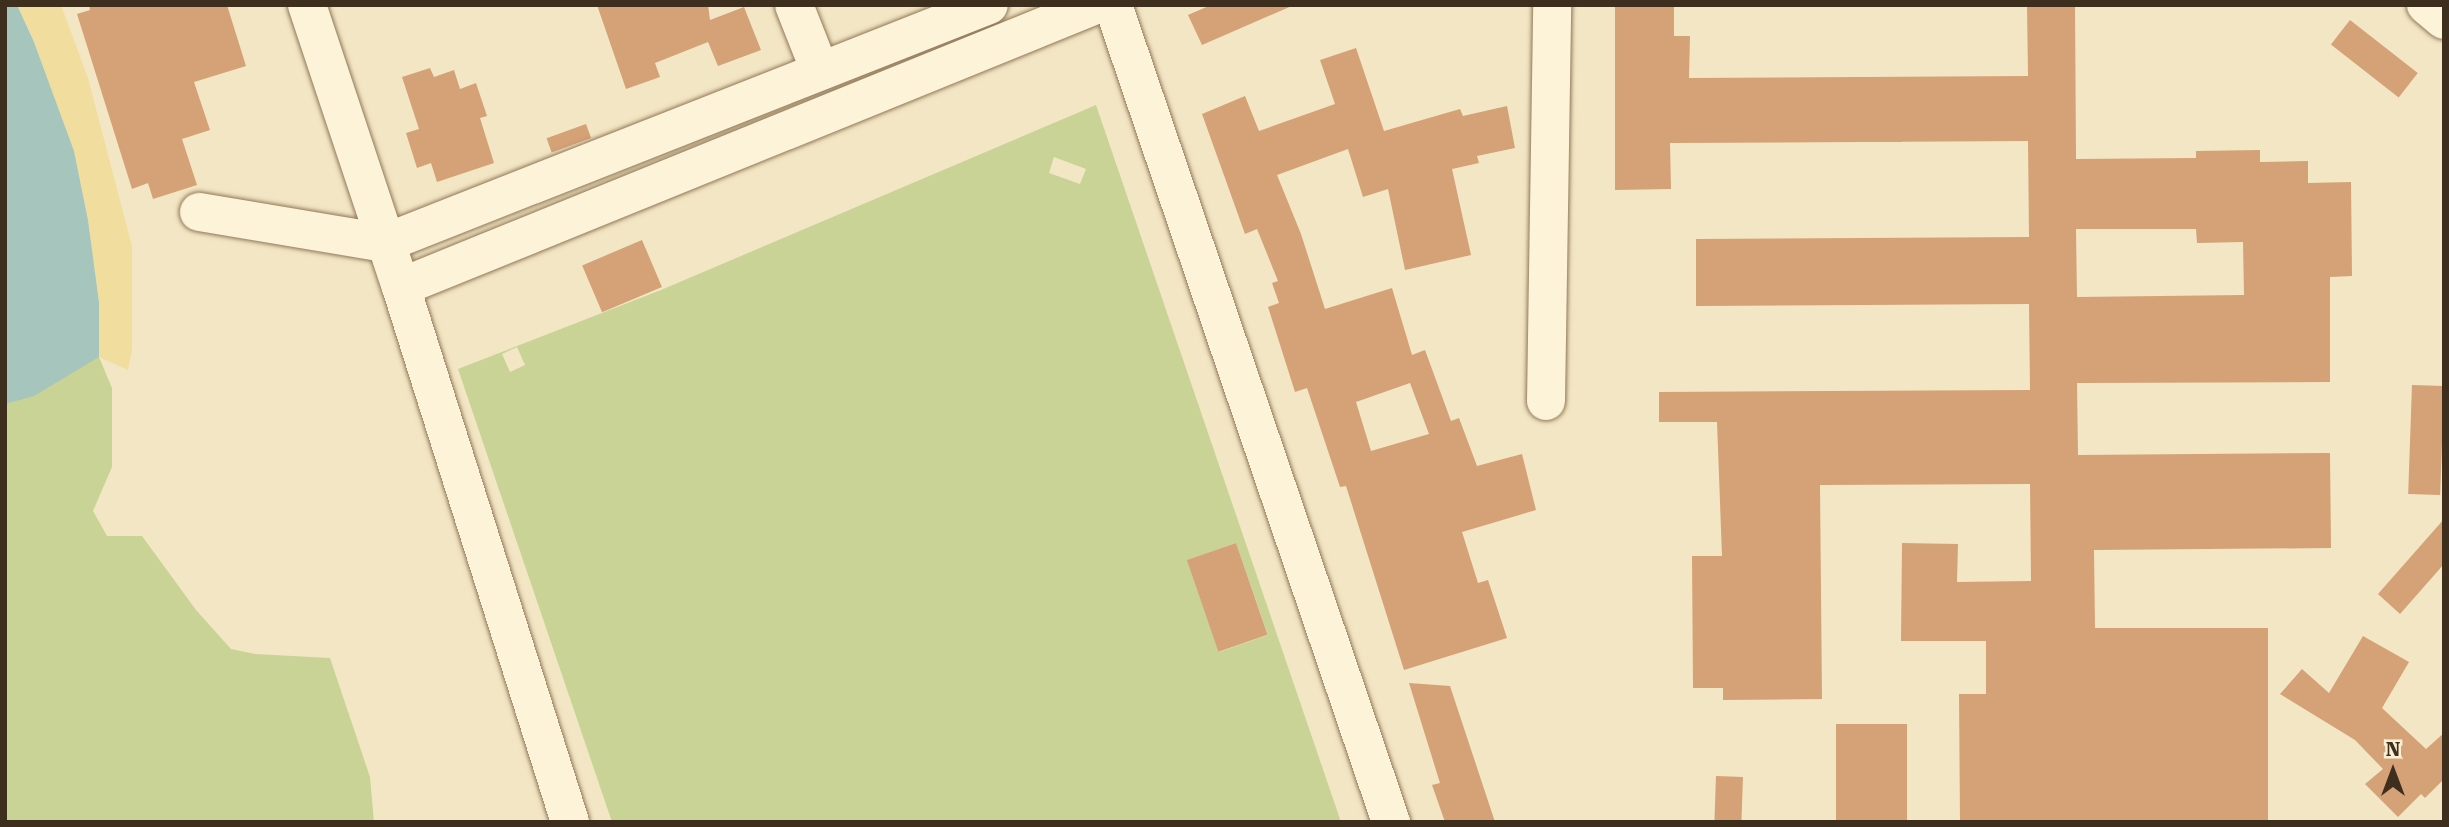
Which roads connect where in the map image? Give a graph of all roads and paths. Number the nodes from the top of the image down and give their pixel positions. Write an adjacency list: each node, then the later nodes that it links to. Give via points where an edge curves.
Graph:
1 (307, 5): 11 (street)
2 (794, 5): 9 (street)
3 (989, 5): 9 (street)
4 (1096, 5): 12 (street)
5 (1113, 5): 15 (street)
6 (1552, 5): 13 (street)
7 (2426, 5): 8 (street)
8 (2444, 20)
9 (820, 71): 11 (street)
10 (199, 212): 11 (street)
11 (385, 243): 12 (street)
12 (401, 287): 14 (street)
13 (1546, 401)
14 (570, 822)
15 (1391, 822)

